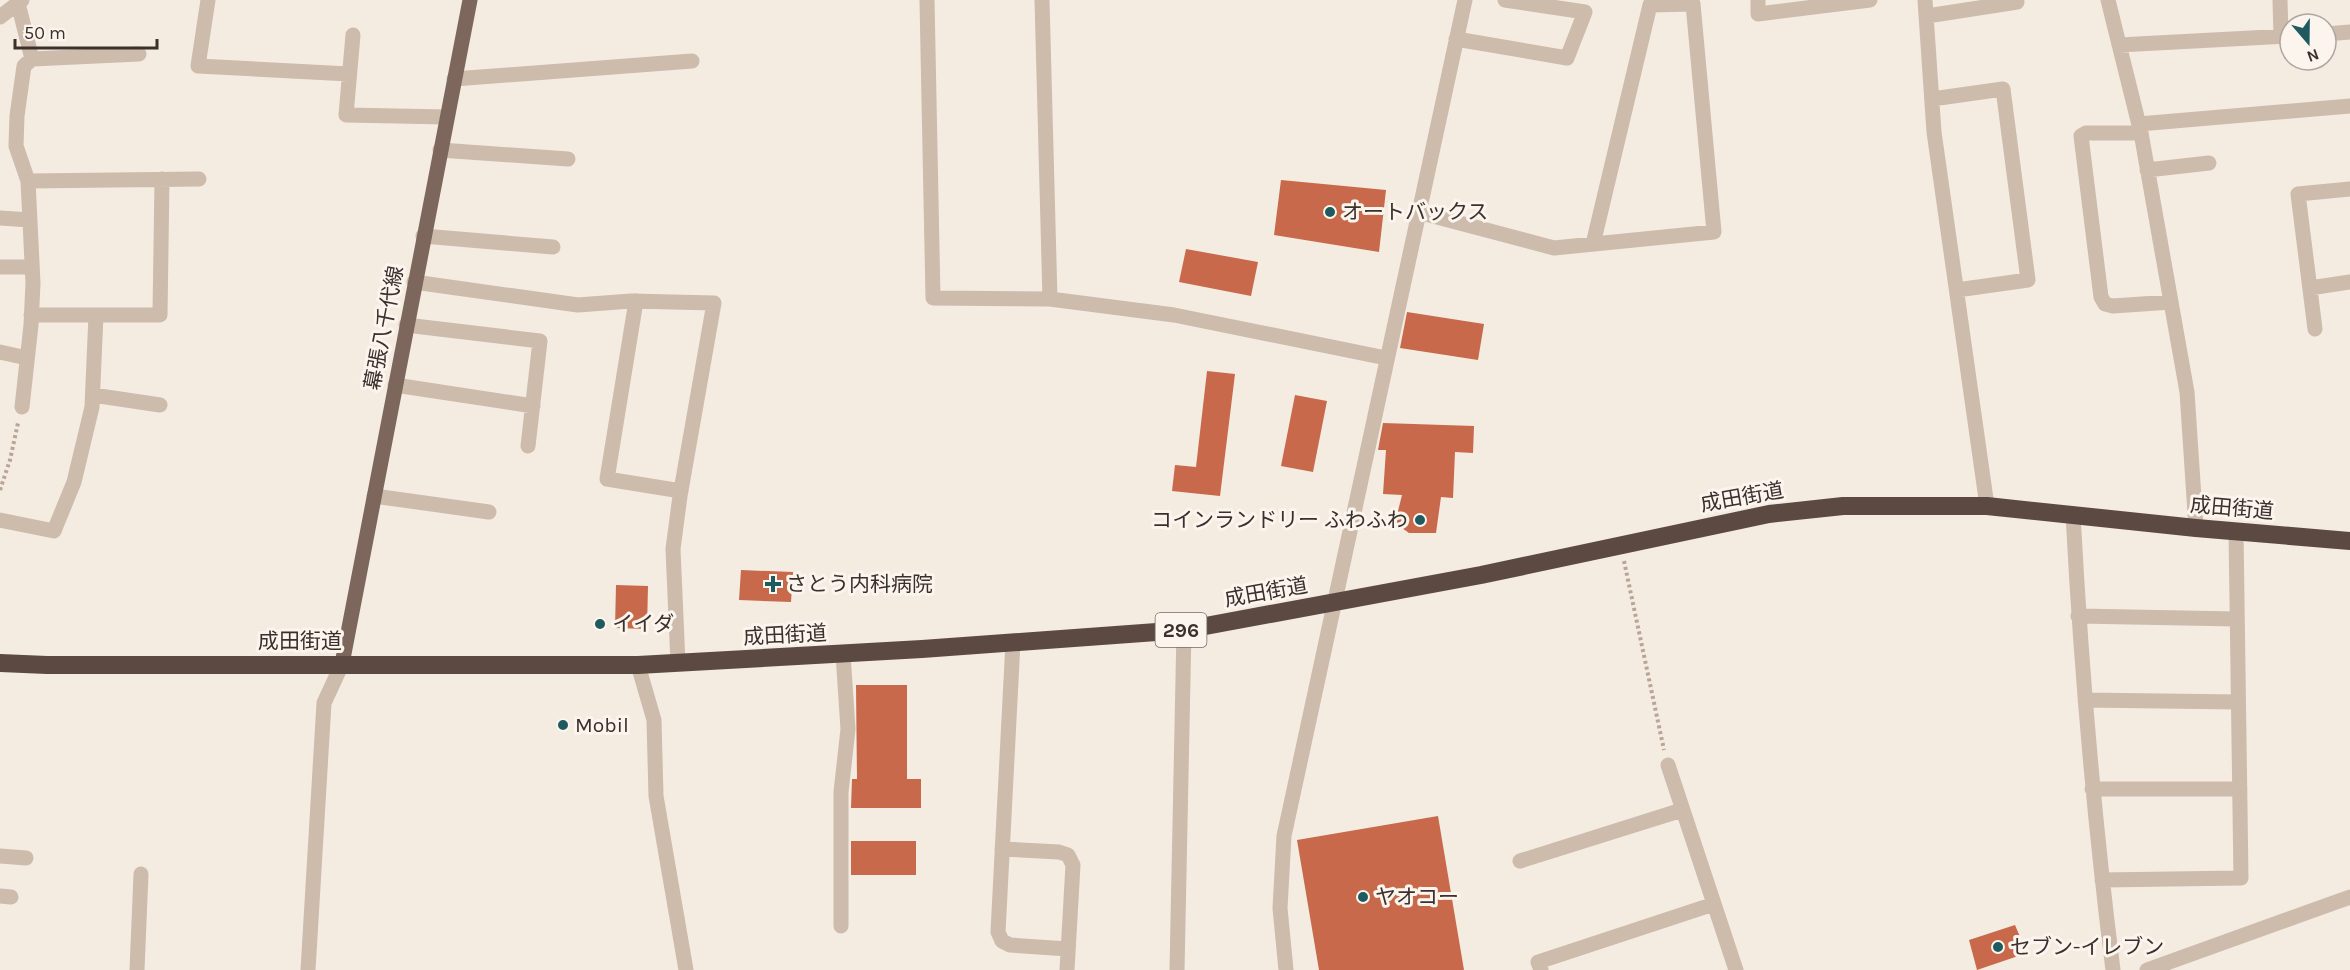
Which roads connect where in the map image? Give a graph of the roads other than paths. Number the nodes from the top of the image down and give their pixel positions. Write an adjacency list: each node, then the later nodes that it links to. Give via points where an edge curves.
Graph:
1 (208, 0): 22 (street, via 198,66)
2 (470, 0): 23 (main road, 幕張八千代線)
3 (927, 0): 48 (street, via 933,298)
4 (1042, 0): 48 (street)
5 (1465, 0): 17 (street)
6 (1505, 0): 17 (street, via 1585,12 1567,58)
7 (1758, 0): 8 (street, via 1758,14)
8 (1870, 0)
9 (1925, 0): 14 (street)
10 (2108, 0): 18 (street)
11 (20, 1): 13 (street); 20 (street)
12 (2017, 2): 14 (street)
13 (0, 16)
14 (1927, 16): 24 (street)
15 (353, 35): 22 (street)
16 (2278, 36): 18 (street)
17 (1456, 39): 36 (street)
18 (2119, 45): 27 (street)
19 (139, 54): 20 (street)
20 (32, 60): 34 (street, via 24,66 16,116 16,146)
21 (692, 61): 23 (street)
22 (349, 74): 26 (street, via 346,115)
23 (454, 79): 26 (main road, 幕張八千代線)
24 (1932, 99): 47 (street); 47 (street, via 2003,89 2028,280)
25 (2350, 106): 27 (street)
26 (447, 117): 28 (main road, 幕張八千代線)
27 (2140, 128): 31 (street); 50 (street, via 2081,136 2101,297 2105,304 2113,306)
28 (440, 150): 29 (street); 39 (main road, 幕張八千代線)
29 (568, 159)
30 (2209, 163): 31 (street)
31 (2148, 170): 50 (street)
32 (162, 179): 33 (street); 34 (street); 52 (street, via 160,315)
33 (199, 179)
34 (28, 181): 38 (street)
35 (2350, 189): 46 (street, via 2298,194)
36 (1418, 212): 40 (street, via 1554,248); 57 (street)
37 (0, 218): 38 (street)
38 (30, 220): 43 (street)
39 (423, 236): 41 (street); 44 (main road, 幕張八千代線)
40 (1593, 244): 40 (street, via 1714,232 1693,4 1650,5)
41 (553, 247)
42 (0, 267): 43 (street)
43 (32, 267): 51 (street)
44 (414, 282): 49 (street, via 578,304); 53 (main road, 幕張八千代線)
45 (2350, 282): 46 (street)
46 (2310, 288): 54 (street)
47 (1957, 290): 66 (street)
48 (1050, 299): 57 (street, via 1174,315)
49 (636, 301): 64 (street, via 607,479); 64 (street, via 714,303)
50 (2171, 302): 70 (street, via 2187,392)
51 (31, 315): 52 (street); 56 (street)
52 (96, 315): 59 (street)
53 (406, 325): 58 (main road, 幕張八千代線); 61 (street, via 540,341)
54 (2315, 328)
55 (0, 352): 56 (street)
56 (27, 358): 62 (street)
57 (1386, 358): 73 (street)
58 (395, 385): 61 (street); 65 (main road, 幕張八千代線)
59 (93, 395): 60 (street); 69 (street, via 74,482 54,531)
60 (160, 405)
61 (533, 406): 63 (street)
62 (22, 407)
63 (528, 446)
64 (681, 491): 80 (street, via 673,549)
65 (374, 496): 67 (street); 81 (main road, 幕張八千代線)
66 (1987, 506): 68 (highway, 成田街道 / 296); 73 (highway, 成田街道 / 296, via 1808,508)
67 (489, 512)
68 (2073, 514): 70 (highway, 成田街道 / 296); 74 (street)
69 (0, 520)
70 (2196, 528): 71 (highway, 成田街道 / 296)
71 (2235, 531): 72 (highway, 成田街道 / 296); 75 (street)
72 (2350, 541)
73 (1333, 603): 76 (highway, 成田街道 / 296); 104 (street, via 1284,836 1280,908)
74 (2078, 616): 75 (street); 83 (street)
75 (2237, 619): 84 (street)
76 (1184, 630): 77 (highway, 成田街道 / 296); 103 (street)
77 (1013, 642): 78 (highway, 成田街道 / 296); 89 (street)
78 (843, 654): 80 (highway, 成田街道 / 296); 97 (street, via 848,729 841,792)
79 (0, 663): 81 (highway, 成田街道 / 296)
80 (678, 663): 82 (highway, 成田街道 / 296)
81 (342, 664): 82 (highway, 成田街道 / 296); 100 (street, via 324,703)
82 (638, 665): 101 (street, via 654,720 656,796)
83 (2085, 700): 84 (street); 86 (street)
84 (2238, 702): 87 (street)
85 (1668, 765): 88 (street)
86 (2092, 789): 87 (street); 94 (street)
87 (2240, 789): 94 (street, via 2241,878)
88 (1682, 810): 92 (street); 96 (street)
89 (1002, 849): 98 (street, via 998,933 1002,941 1010,945); 98 (street, via 1068,855 1073,865)
90 (0, 856): 91 (street)
91 (26, 858)
92 (1520, 861)
93 (141, 873): 99 (street)
94 (2102, 879): 107 (street)
95 (2350, 897): 108 (street)
96 (1714, 904): 105 (street, via 1538,962); 106 (street)
97 (841, 926)
98 (1068, 949): 102 (street)
99 (137, 970)
100 (308, 970)
101 (686, 970)
102 (1067, 970)
103 (1178, 970)
104 (1286, 970)
105 (1540, 970)
106 (1736, 970)
107 (2113, 970)
108 (2147, 970)

